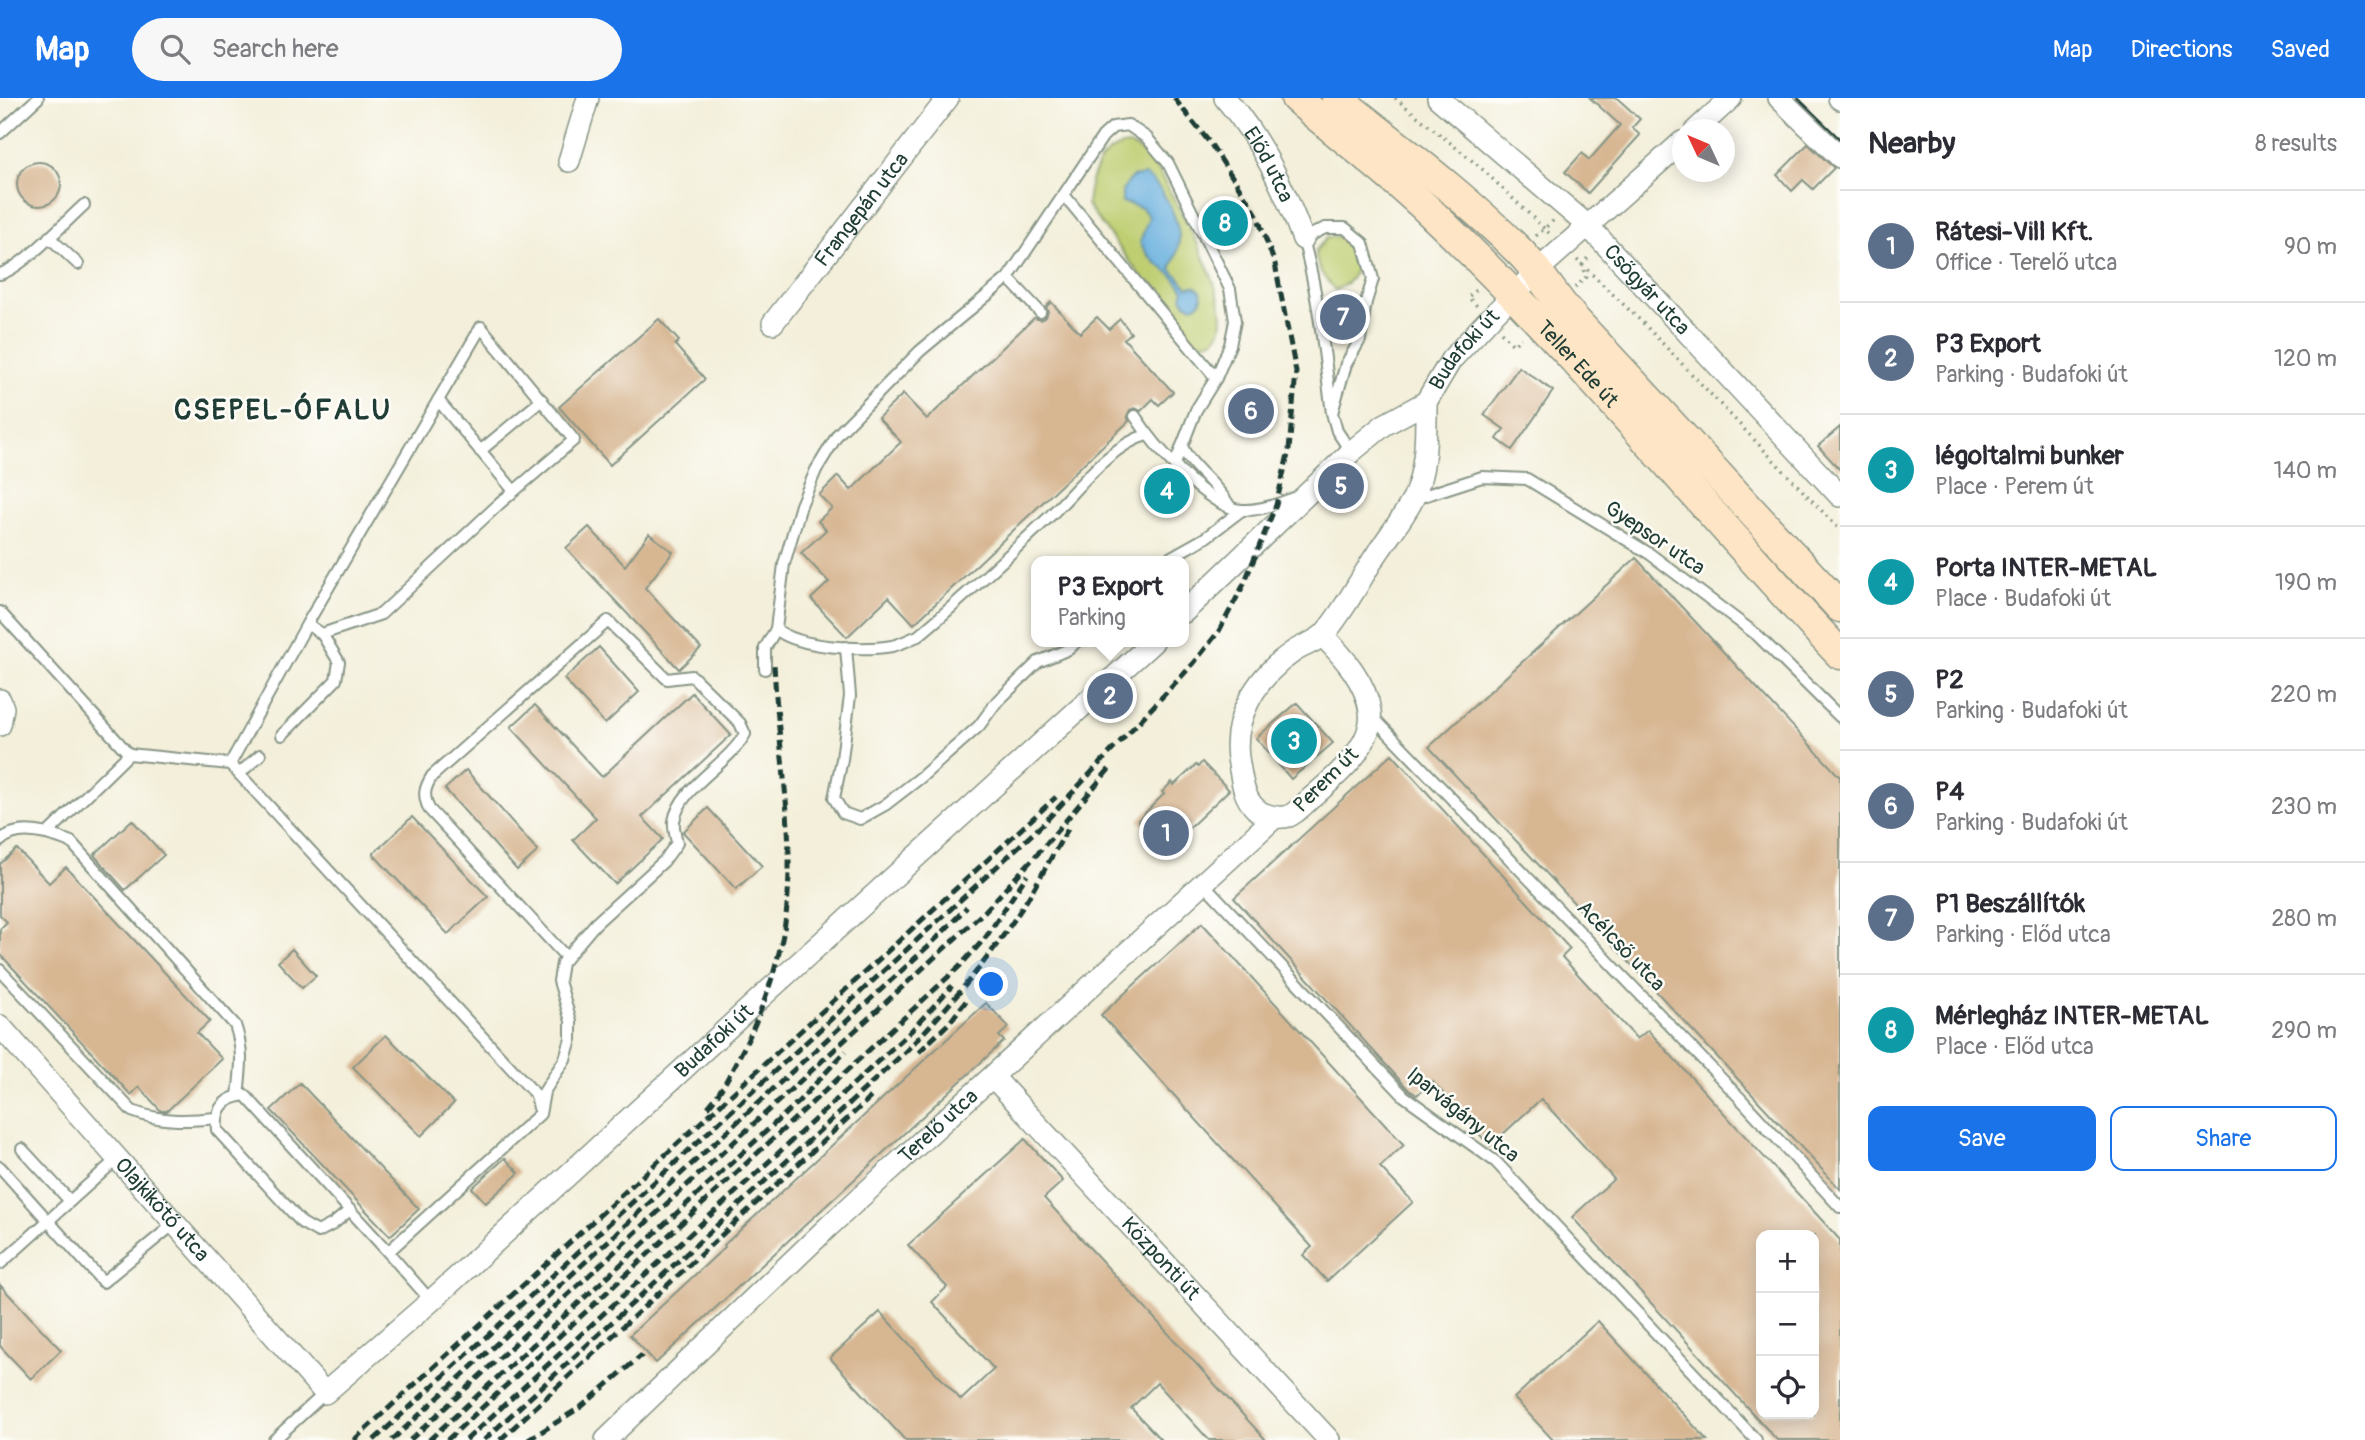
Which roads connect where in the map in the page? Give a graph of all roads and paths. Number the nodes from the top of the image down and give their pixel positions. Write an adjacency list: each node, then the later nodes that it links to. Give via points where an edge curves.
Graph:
1 (38, 98): 12 (lane)
2 (588, 98): 15 (street)
3 (948, 98): 28 (street, Frangepán utca)
4 (1225, 98): 20 (street, Előd utca, via 1264,152)
5 (1296, 98): 26 (main road, Teller Ede út, via 1428,209)
6 (1336, 98): 23 (main road, Teller Ede út, via 1486,219)
7 (1395, 98): 21 (path, via 1480,167)
8 (1438, 98): 18 (street, Csőgyár utca)
9 (1731, 98): 11 (street)
10 (1779, 98): 14 (street)
11 (1708, 119)
12 (0, 133)
13 (1672, 151): 18 (street, Budafoki út)
14 (1840, 157)
15 (569, 162)
16 (1064, 195): 25 (lane); 29 (lane); 29 (lane, via 1113,127 1128,125 1147,138 1168,163 1230,289 1235,321)
17 (84, 205): 19 (lane)
18 (1588, 226): 21 (street, Budafoki út); 42 (street, Csőgyár utca)
19 (48, 237): 22 (lane); 24 (lane)
20 (1303, 239): 33 (lane, via 1325,341); 33 (lane, via 1325,228 1345,228 1363,243 1373,279 1360,340 1346,364)
21 (1563, 247): 23 (street, Budafoki út); 46 (path, via 1645,325)
22 (78, 264)
23 (1538, 270): 26 (street, Budafoki út); 49 (main road, Teller Ede út, via 1572,317)
24 (0, 274)
25 (1008, 278): 27 (lane); 52 (lane, via 920,351 838,434 801,505 784,564)
26 (1513, 296): 32 (street, Budafoki út, via 1451,360); 58 (main road, Teller Ede út)
27 (1040, 313)
28 (773, 323)
29 (1216, 378): 36 (lane, via 1196,410)
30 (438, 400): 31 (lane, via 481,327); 37 (lane); 51 (lane)
31 (542, 400): 37 (lane); 40 (lane, via 574,440)
32 (1426, 402): 38 (street, Budafoki út, via 1384,425); 43 (street, Perem út, via 1424,459)
33 (1332, 413): 38 (lane)
34 (1135, 416): 35 (lane)
35 (1147, 435): 39 (lane); 55 (lane, via 1114,453 918,636 893,646)
36 (1182, 446): 39 (lane); 44 (lane)
37 (480, 451): 40 (lane)
38 (1351, 453): 41 (street, Budafoki út)
39 (1175, 464): 44 (lane, via 1203,493)
40 (514, 491): 53 (lane, via 381,614)
41 (1307, 493): 45 (lane, via 1276,505); 48 (street, Budafoki út)
42 (1840, 496)
43 (1413, 499): 54 (street, Perem út); 62 (lane, Gyepsor utca, via 1482,477 1527,479 1650,554 1757,635)
44 (1230, 507): 45 (lane)
45 (1242, 510): 47 (lane)
46 (1840, 530)
47 (1173, 556)
48 (1189, 607)
49 (1840, 607)
50 (0, 612): 65 (lane)
51 (307, 624): 53 (lane); 67 (lane)
52 (776, 629): 55 (lane, via 804,643); 59 (lane, via 765,648)
53 (321, 634): 64 (lane, via 339,662 336,680)
54 (1323, 636): 61 (street, via 1353,671); 69 (street, Perem út, via 1292,652 1266,676 1238,724 1236,750 1244,793 1255,808)
55 (846, 647): 56 (lane, via 850,696 834,798 843,813 860,818 930,770 979,726 1038,662)
56 (1071, 647)
57 (1147, 647): 90 (street, Budafoki út)
58 (1840, 654)
59 (765, 669)
60 (0, 701): 63 (street)
61 (1371, 714): 69 (street, Perem út, via 1366,737 1351,761 1291,816); 84 (lane, Acélcső utca)
62 (1840, 717)
63 (0, 725)
64 (282, 735)
65 (129, 754): 67 (lane); 70 (lane)
66 (260, 755): 68 (lane)
67 (230, 764): 68 (lane)
68 (239, 774): 78 (lane, via 536,1095)
69 (1275, 817): 72 (street, Terelő utca)
70 (48, 833): 71 (lane, via 26,832 5,836); 77 (lane, via 71,842 235,1025 242,1044)
71 (0, 842)
72 (1203, 883): 76 (street, Terelő utca); 95 (lane, Iparvágány utca, via 1404,1096 1496,1162)
73 (566, 957): 73 (lane, via 664,861 677,843 673,822 684,798 745,734 740,723 692,676 667,679 608,621 424,788 429,809); 78 (lane, via 559,982 571,1021 571,1038 565,1059 544,1092)
74 (0, 970): 79 (lane, via 132,1111 174,1121)
75 (0, 1026): 81 (street, Olajkikötő utca)
76 (993, 1077): 93 (street, Terelő utca); 94 (street, Központi út)
77 (238, 1096): 79 (lane, via 222,1106); 85 (lane, via 245,1095)
78 (540, 1114): 88 (lane)
79 (216, 1118): 85 (lane, via 217,1130 302,1223 317,1232)
80 (22, 1149): 83 (lane)
81 (117, 1159): 83 (lane); 87 (street, Olajkikötő utca)
82 (0, 1167): 86 (lane)
83 (70, 1201): 86 (lane)
84 (1840, 1207)
85 (350, 1210): 88 (lane)
86 (48, 1221): 87 (lane, via 103,1282); 89 (lane)
87 (174, 1224): 91 (street, Olajkikötő utca)
88 (388, 1252): 90 (lane)
89 (0, 1264)
90 (431, 1301): 91 (street, Budafoki út)
91 (325, 1393): 92 (lane, Budafoki út)
92 (274, 1440)
93 (606, 1440)
94 (1329, 1440)
95 (1756, 1440)

